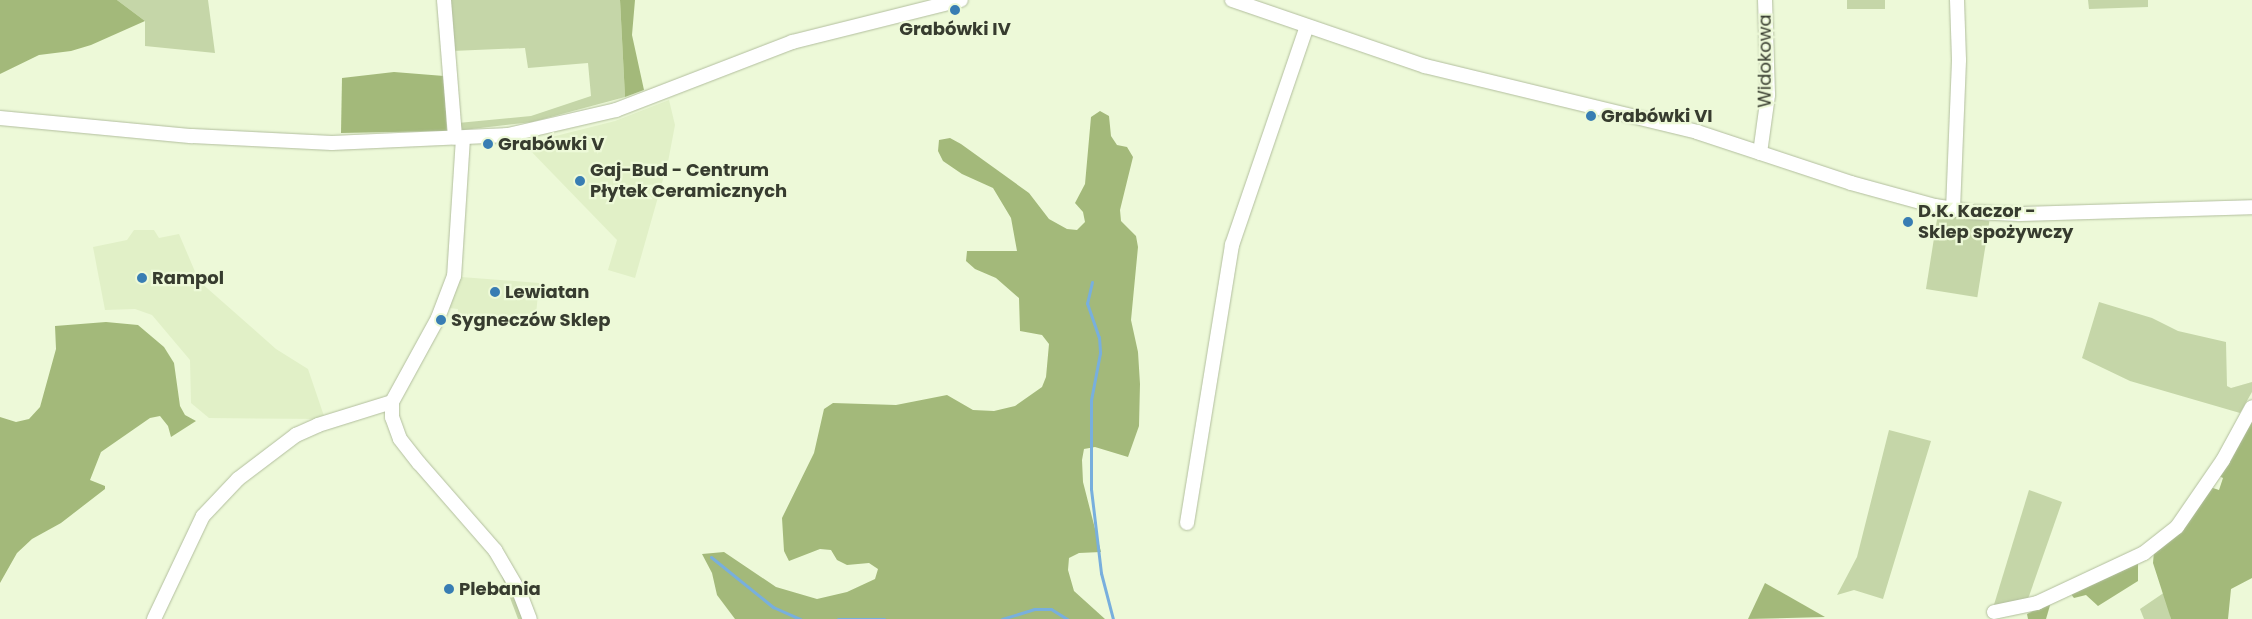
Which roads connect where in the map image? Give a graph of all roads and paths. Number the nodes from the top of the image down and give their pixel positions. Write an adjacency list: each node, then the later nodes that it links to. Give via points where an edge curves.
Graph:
1 (444, 0): 8 (street)
2 (961, 0): 8 (street, via 792,42 591,118 525,132)
3 (1232, 0): 6 (street)
4 (1765, 0): 9 (street, Widokowa, via 1768,95)
5 (1957, 0): 11 (street, via 1959,60)
6 (1308, 26): 9 (street, via 1426,66 1689,130); 14 (street, via 1232,245)
7 (0, 118): 8 (street, via 236,139 368,143)
8 (459, 138): 12 (street, via 454,276 438,318)
9 (1760, 153): 11 (street, via 1859,185)
10 (2252, 207): 11 (street, via 2020,214)
11 (1952, 210)
12 (392, 402): 16 (street, via 296,435 238,479 203,516); 17 (street, via 392,417 400,439 495,550 519,591)
13 (2252, 407): 15 (street, via 2224,460 2177,527 2144,553 2036,603)
14 (1187, 524)
15 (1994, 612)
16 (154, 619)
17 (530, 619)

